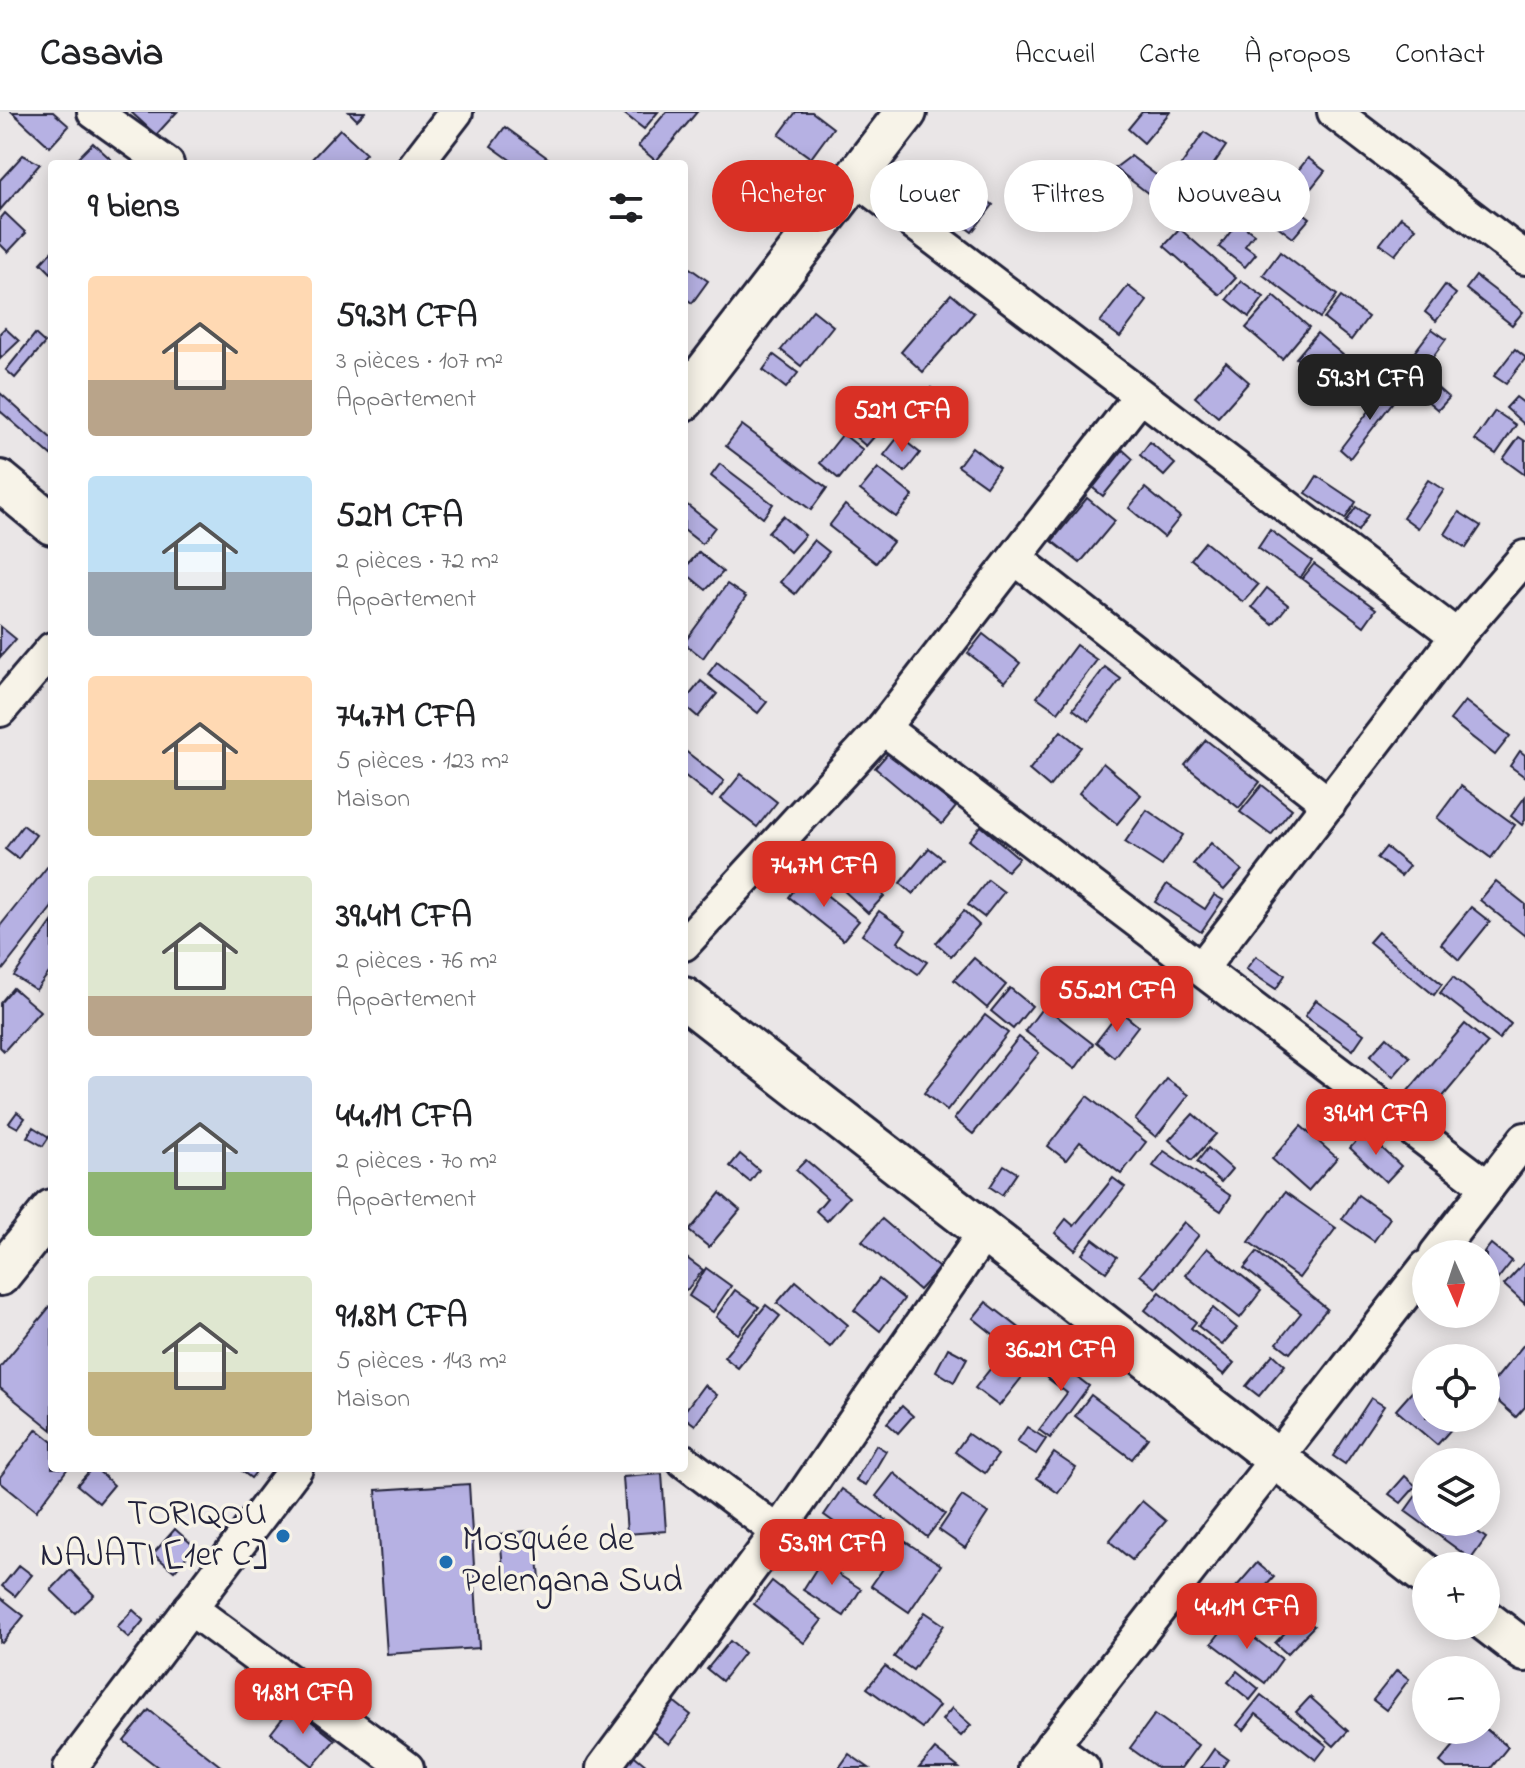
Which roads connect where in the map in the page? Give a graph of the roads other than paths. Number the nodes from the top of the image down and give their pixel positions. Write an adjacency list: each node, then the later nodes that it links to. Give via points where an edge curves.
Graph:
1 (94, 112): 5 (street)
2 (456, 112): 6 (street)
3 (906, 112): 7 (street)
4 (1334, 112): 8 (street)
5 (161, 160)
6 (419, 160)
7 (855, 178): 9 (street); 10 (street)
8 (1525, 258)
9 (688, 395)
10 (1140, 396): 14 (street); 15 (street)
11 (0, 481): 12 (street)
12 (48, 521)
13 (1525, 557): 15 (street)
14 (1015, 558): 18 (street); 19 (street)
15 (1457, 636): 19 (street)
16 (48, 654): 17 (street)
17 (0, 710)
18 (883, 728): 20 (street); 21 (street)
19 (1329, 804): 21 (street)
20 (688, 940)
21 (1201, 969): 24 (street)
22 (688, 1001): 26 (street)
23 (1525, 1139): 24 (street)
24 (1488, 1187): 27 (street)
25 (48, 1215): 28 (street)
26 (984, 1233): 30 (street); 33 (street)
27 (1447, 1240)
28 (0, 1275)
29 (1412, 1285): 30 (street)
30 (1277, 1460): 34 (street); 38 (street)
31 (688, 1464): 33 (street)
32 (293, 1472): 35 (street)
33 (778, 1532): 41 (street)
34 (1412, 1564)
35 (190, 1608): 39 (street); 40 (street)
36 (1500, 1632): 37 (street)
37 (1525, 1651)
38 (1044, 1757): 42 (street)
39 (70, 1768)
40 (407, 1768)
41 (603, 1768)
42 (1083, 1768)

